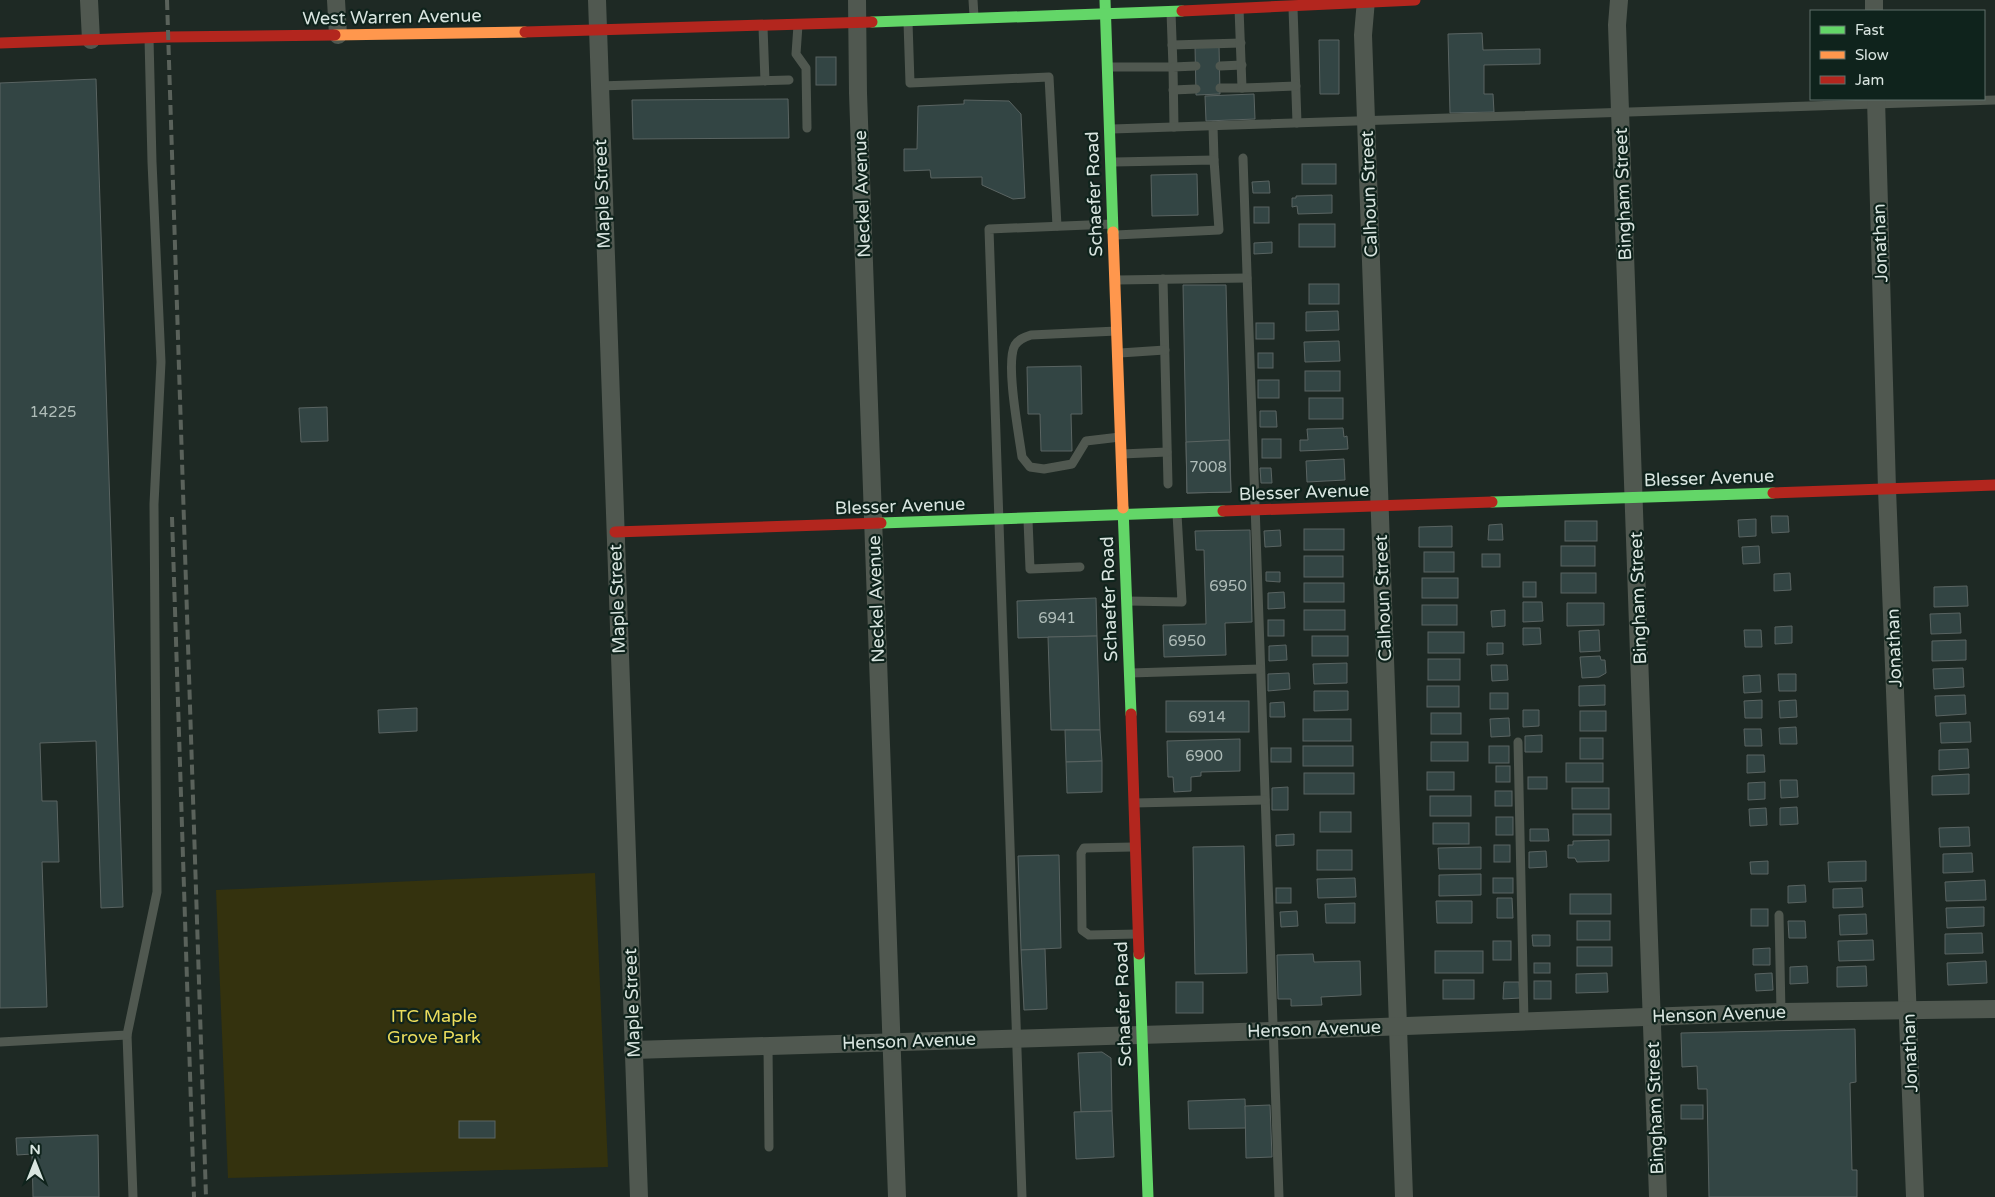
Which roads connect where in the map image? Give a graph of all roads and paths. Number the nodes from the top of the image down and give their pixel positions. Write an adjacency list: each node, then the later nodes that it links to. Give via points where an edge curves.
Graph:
1 (89, 0): 22 (street)
2 (336, 0): 20 (street)
3 (597, 0): 19 (street, Maple Street)
4 (857, 0): 16 (street, Neckel Avenue)
5 (973, 0): 14 (lane)
6 (1106, 0): 13 (main road, Schaefer Road)
7 (1415, 0): 9 (main road, West Warren Avenue)
8 (1619, 0): 41 (street, Bingham Street)
9 (1366, 1): 10 (main road, West Warren Avenue); 42 (street, Calhoun Street, via 1363,35)
10 (1293, 6): 11 (main road, West Warren Avenue); 34 (lane)
11 (1239, 8): 12 (main road, West Warren Avenue); 24 (lane)
12 (1172, 11): 13 (main road, West Warren Avenue); 25 (lane)
13 (1106, 14): 14 (main road, West Warren Avenue); 29 (main road, Schaefer Road)
14 (974, 18): 15 (main road, West Warren Avenue)
15 (908, 20): 16 (main road, West Warren Avenue); 51 (lane, via 910,83 1048,77)
16 (857, 22): 17 (main road, West Warren Avenue); 72 (street, Neckel Avenue)
17 (798, 23): 18 (main road, West Warren Avenue); 46 (lane, via 796,54 806,68)
18 (763, 24): 19 (main road, West Warren Avenue); 31 (lane)
19 (598, 31): 20 (main road, West Warren Avenue); 33 (street, Maple Street)
20 (338, 35): 21 (main road, West Warren Avenue)
21 (149, 38): 22 (main road, West Warren Avenue); 91 (lane, via 161,362 154,504 157,892)
22 (91, 40): 23 (main road, West Warren Avenue)
23 (0, 43)
24 (1241, 43): 25 (lane); 26 (lane)
25 (1172, 45): 30 (lane)
26 (1242, 65): 28 (lane); 36 (lane)
27 (1196, 66): 30 (lane)
28 (1220, 66)
29 (1108, 67): 30 (lane); 47 (main road, Schaefer Road)
30 (1172, 67): 38 (lane)
31 (765, 80): 32 (lane); 33 (lane)
32 (789, 80)
33 (599, 86): 73 (street, Maple Street)
34 (1296, 86): 36 (lane); 43 (lane)
35 (1220, 88): 36 (lane)
36 (1242, 88)
37 (1196, 89): 38 (lane)
38 (1173, 90): 44 (lane)
39 (1995, 100): 40 (lane)
40 (1876, 102): 41 (lane); 64 (street, Jonathan)
41 (1620, 114): 42 (lane); 65 (street, Bingham Street)
42 (1366, 121): 43 (lane); 66 (street, Calhoun Street)
43 (1297, 123): 45 (lane)
44 (1174, 126): 45 (lane); 47 (lane)
45 (1213, 126): 49 (lane)
46 (808, 128)
47 (1110, 129): 50 (main road, Schaefer Road)
48 (1243, 158): 53 (lane)
49 (1214, 160): 50 (lane); 52 (lane, via 1219,230)
50 (1110, 162): 52 (main road, Schaefer Road)
51 (1057, 226): 52 (lane); 71 (lane, via 990,229)
52 (1113, 229): 55 (main road, Schaefer Road)
53 (1247, 278): 54 (lane); 67 (lane)
54 (1164, 279): 55 (lane); 57 (lane)
55 (1115, 280): 56 (main road, Schaefer Road)
56 (1117, 331): 58 (main road, Schaefer Road); 59 (lane, via 1022,338 1014,346 1011,374 1022,457 1030,467 1044,469 1072,464 1086,441)
57 (1165, 350): 58 (lane); 60 (lane)
58 (1118, 353): 59 (main road, Schaefer Road)
59 (1121, 437): 61 (main road, Schaefer Road)
60 (1167, 452): 61 (lane); 62 (lane)
61 (1121, 454): 69 (main road, Schaefer Road)
62 (1168, 484)
63 (1995, 485): 64 (main road, Blesser Avenue)
64 (1888, 489): 65 (main road, Blesser Avenue); 84 (street, Jonathan)
65 (1634, 498): 66 (main road, Blesser Avenue); 87 (street, Bingham Street)
66 (1380, 506): 67 (main road, Blesser Avenue); 89 (street, Calhoun Street)
67 (1255, 511): 68 (main road, Blesser Avenue); 76 (lane)
68 (1177, 514): 69 (main road, Blesser Avenue); 75 (lane, via 1182,602)
69 (1124, 516): 70 (main road, Blesser Avenue); 75 (main road, Schaefer Road)
70 (1028, 519): 71 (main road, Blesser Avenue); 74 (lane, via 1030,569)
71 (999, 520): 72 (main road, Blesser Avenue); 93 (lane)
72 (874, 525): 73 (main road, Blesser Avenue); 95 (street, Neckel Avenue)
73 (615, 532): 97 (street, Maple Street)
74 (1080, 568)
75 (1127, 601): 77 (main road, Schaefer Road)
76 (1260, 668): 77 (lane); 79 (lane)
77 (1129, 673): 80 (main road, Schaefer Road)
78 (1518, 742): 88 (lane)
79 (1265, 800): 80 (lane); 90 (lane)
80 (1134, 804): 81 (main road, Schaefer Road)
81 (1136, 847): 83 (main road, Schaefer Road); 83 (lane, via 1084,848 1081,853 1082,930 1089,935)
82 (1779, 915): 86 (lane)
83 (1139, 934): 92 (main road, Schaefer Road)
84 (1908, 1009): 85 (street, Henson Avenue); 86 (street, Henson Avenue); 107 (street, Jonathan)
85 (1995, 1009)
86 (1781, 1012): 87 (street, Henson Avenue)
87 (1652, 1016): 88 (street, Henson Avenue); 106 (street, Bingham Street)
88 (1524, 1021): 89 (street, Henson Avenue)
89 (1397, 1025): 90 (street, Henson Avenue); 105 (street, Calhoun Street)
90 (1273, 1031): 92 (street, Henson Avenue); 104 (lane)
91 (127, 1035): 94 (lane); 99 (lane)
92 (1142, 1035): 93 (street, Henson Avenue); 103 (main road, Schaefer Road)
93 (1016, 1038): 95 (street, Henson Avenue); 102 (lane)
94 (0, 1042)
95 (891, 1042): 96 (street, Henson Avenue); 101 (street, Neckel Avenue)
96 (768, 1046): 97 (street, Henson Avenue); 98 (lane)
97 (634, 1050): 100 (street, Maple Street)
98 (769, 1147)
99 (132, 1197)
100 (639, 1197)
101 (897, 1197)
102 (1022, 1197)
103 (1148, 1197)
104 (1279, 1197)
105 (1404, 1197)
106 (1658, 1197)
107 (1915, 1197)

